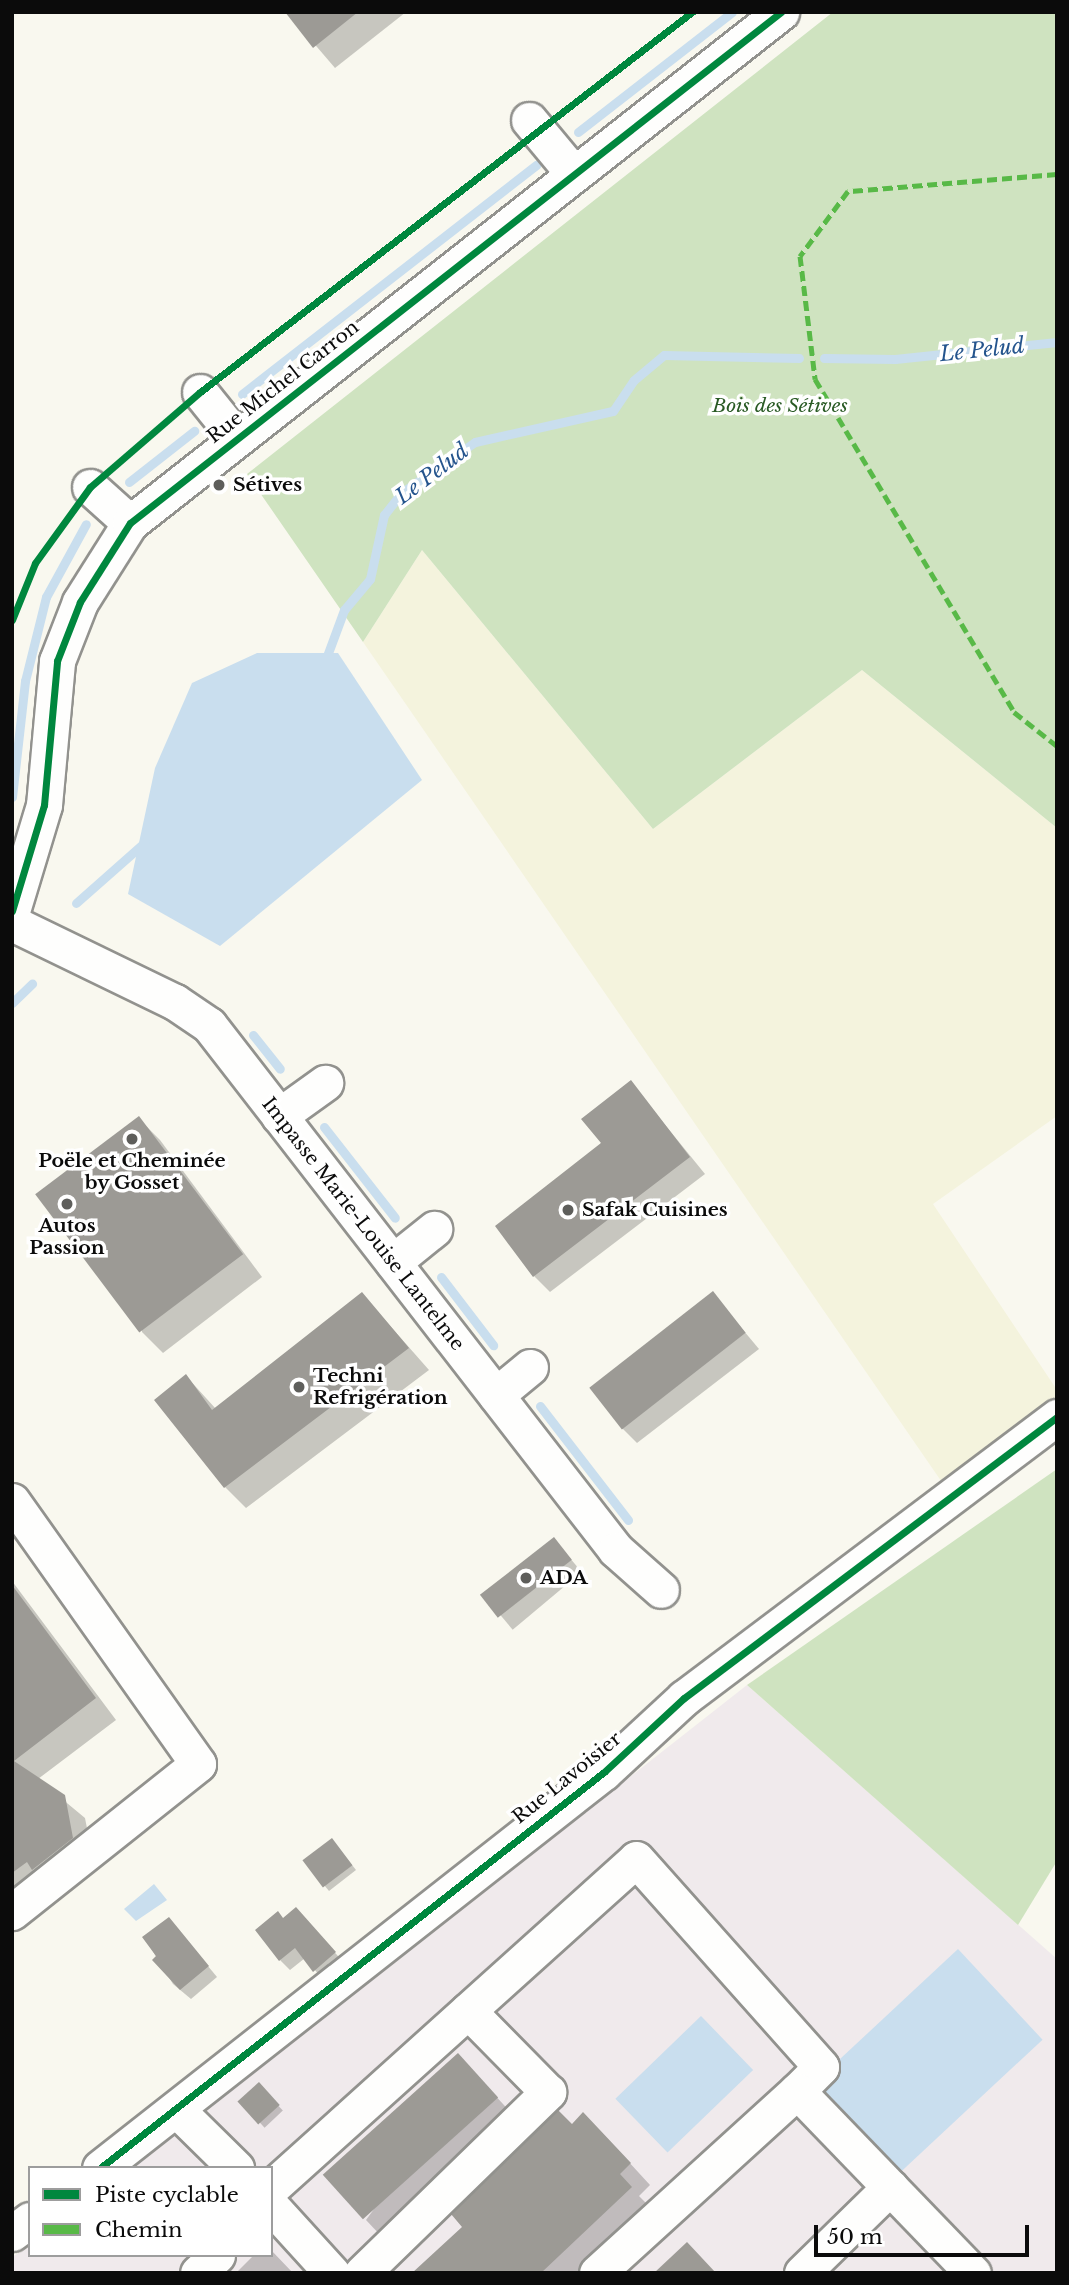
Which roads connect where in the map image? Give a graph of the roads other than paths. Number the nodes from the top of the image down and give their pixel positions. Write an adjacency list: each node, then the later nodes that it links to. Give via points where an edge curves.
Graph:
1 (781, 12): 3 (street, Rue Michel Carron)
2 (530, 120): 3 (street)
3 (574, 174): 5 (street, Rue Michel Carron)
4 (200, 392): 5 (street)
5 (237, 438): 7 (street, Rue Michel Carron)
6 (90, 487): 7 (street)
7 (130, 523): 8 (street, Rue Michel Carron, via 79,602 57,661 44,805)
8 (12, 911)
9 (12, 923): 11 (street, Impasse Marie-Louise Lantelme, via 175,1002 209,1026)
10 (325, 1083): 11 (street)
11 (279, 1116): 13 (street, Impasse Marie-Louise Lantelme)
12 (434, 1229): 13 (street)
13 (393, 1262): 15 (street, Impasse Marie-Louise Lantelme)
14 (530, 1367): 15 (street)
15 (496, 1395): 18 (street, Impasse Marie-Louise Lantelme, via 616,1550)
16 (1057, 1417): 22 (street, Rue Lavoisier, via 715,1674 604,1772 316,1995)
17 (12, 1501): 19 (street, via 198,1764)
18 (661, 1590)
19 (12, 1912)
20 (468, 2011): 21 (street, via 636,1858 821,2067); 25 (street); 34 (street, via 548,2092)
21 (797, 2091): 26 (street); 35 (street)
22 (177, 2110): 23 (street, Rue Lavoisier); 24 (street)
23 (103, 2166)
24 (234, 2166)
25 (273, 2186)
26 (890, 2187): 31 (street); 36 (street)
27 (273, 2208): 33 (street)
28 (28, 2222): 29 (street)
29 (12, 2234)
30 (215, 2257): 32 (street)
31 (967, 2271)
32 (198, 2273)
33 (332, 2273)
34 (362, 2273)
35 (597, 2273)
36 (802, 2273)

